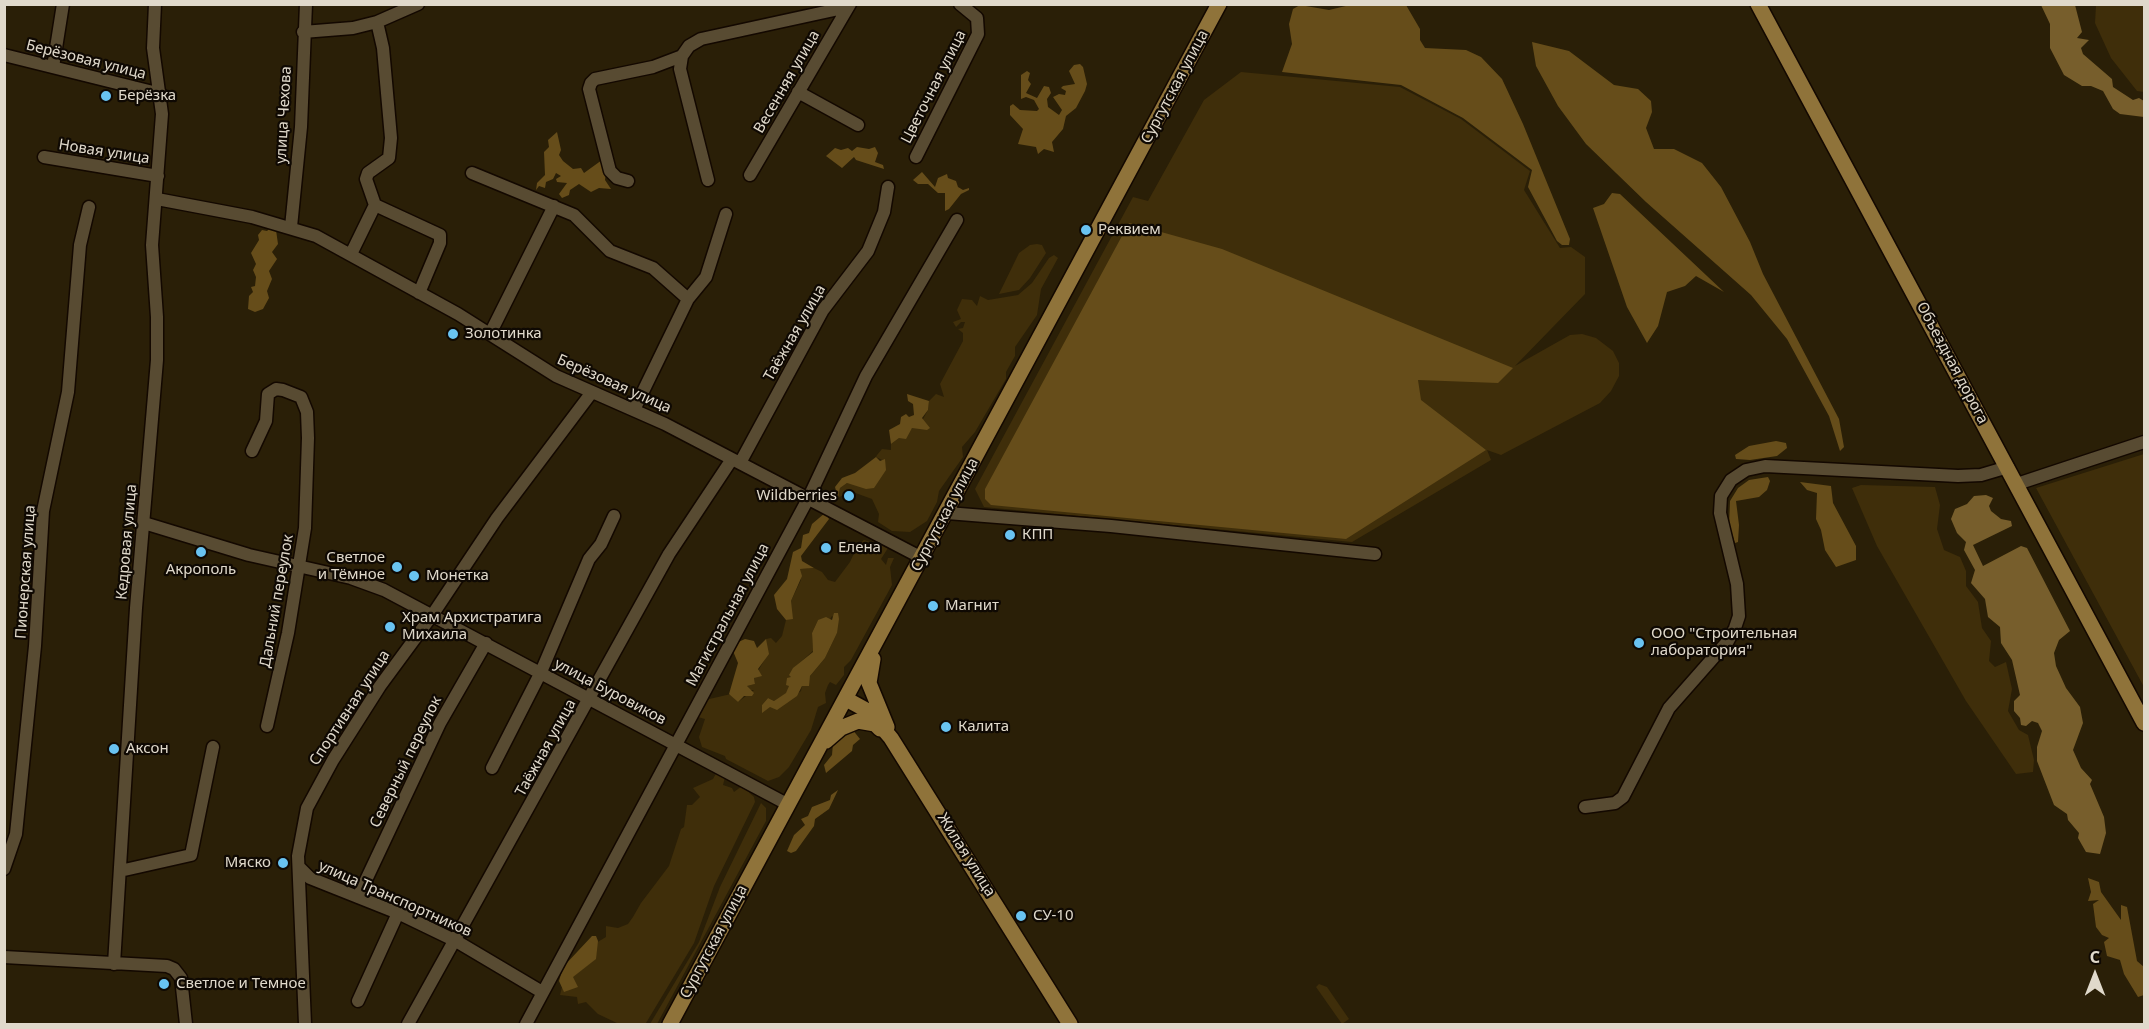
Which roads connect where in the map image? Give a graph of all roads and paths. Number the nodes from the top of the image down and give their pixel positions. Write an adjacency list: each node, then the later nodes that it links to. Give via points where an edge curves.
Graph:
1 (63, 4): 13 (street)
2 (156, 4): 15 (street, Кедровая улица, via 153,48)
3 (306, 4): 10 (street, улица Чехова)
4 (418, 4): 9 (street)
5 (960, 4): 17 (street, Цветочная улица, via 977,18 978,34)
6 (1219, 4): 44 (main road, Сургутская улица)
7 (1758, 4): 41 (main road, Объездная дорога)
8 (849, 6): 12 (street, via 701,39); 14 (street, Весенняя улица)
9 (377, 22): 10 (street); 26 (street, via 391,138 389,158 368,173 366,179)
10 (303, 32): 31 (street, улица Чехова, via 302,106)
11 (4, 55): 13 (street, Берёзовая улица)
12 (682, 56): 22 (street, via 681,69); 23 (street, via 591,83 589,89 610,171)
13 (53, 67): 15 (street, Берёзовая улица)
14 (798, 92): 16 (street); 20 (street, Весенняя улица)
15 (161, 94): 21 (street, Кедровая улица)
16 (858, 125)
17 (916, 156)
18 (44, 157): 21 (street, Новая улица)
19 (472, 173): 27 (street)
20 (750, 175)
21 (158, 176): 25 (street, Кедровая улица)
22 (708, 180)
23 (628, 181)
24 (888, 187): 40 (street, Таёжная улица, via 884,212 868,251 824,310)
25 (157, 199): 31 (street, Берёзовая улица); 46 (street, Кедровая улица, via 152,245 157,360)
26 (375, 205): 32 (street); 33 (street, via 440,235)
27 (554, 206): 34 (street, via 584,223 610,251 653,268); 35 (street)
28 (89, 207): 66 (street, Пионерская улица, via 81,245 68,392 43,511 35,646 16,834)
29 (726, 214): 34 (street, via 706,277)
30 (957, 220): 43 (street, Магистральная улица, via 866,376)
31 (291, 227): 32 (street, Берёзовая улица)
32 (351, 254): 33 (street, Берёзовая улица)
33 (419, 293): 35 (street, Берёзовая улица)
34 (688, 299): 37 (street)
35 (490, 334): 36 (street, Берёзовая улица, via 531,362)
36 (592, 392): 37 (street, Берёзовая улица); 50 (street, Спортивная улица, via 497,518)
37 (634, 410): 40 (street, Берёзовая улица)
38 (2145, 441): 42 (street)
39 (252, 451): 49 (street, Дальний переулок, via 266,421 268,394 276,389 301,397 307,412 308,457)
40 (736, 461): 43 (street, Берёзовая улица); 54 (street, Таёжная улица, via 669,554)
41 (2008, 467): 42 (main road, Объездная дорога); 64 (street, via 1981,475 1958,476 1765,466 1738,475 1724,488 1720,504 1737,584 1739,616 1735,628 1669,708 1623,797 1615,803)
42 (2017, 484): 56 (main road, Объездная дорога)
43 (809, 497): 48 (street, Берёзовая улица); 59 (street, Магистральная улица)
44 (947, 513): 47 (street); 48 (main road, Сургутская улица)
45 (614, 516): 53 (street, via 579,580)
46 (144, 523): 49 (street, улица Буровиков, via 249,555); 67 (street, Кедровая улица)
47 (1374, 554)
48 (922, 558): 51 (main road, Сургутская улица)
49 (301, 566): 50 (street, улица Буровиков, via 369,584); 57 (street, Дальний переулок)
50 (433, 614): 52 (street, улица Буровиков); 65 (street, Спортивная улица, via 380,686 314,793 301,836)
51 (877, 642): 55 (main road, Сургутская улица); 58 (main road, via 869,683)
52 (486, 643): 53 (street, улица Буровиков); 68 (street, Северный переулок, via 440,723)
53 (541, 672): 54 (street, улица Буровиков); 62 (street)
54 (591, 698): 59 (street, улица Буровиков); 70 (street, Таёжная улица)
55 (846, 699): 58 (main road, Жилая улица, via 868,711); 61 (main road, Сургутская улица)
56 (2145, 723)
57 (267, 726)
58 (891, 738): 61 (main road, via 874,724 858,721 841,728); 80 (main road, Жилая улица)
59 (676, 744): 63 (street, улица Буровиков); 73 (street, Магистральная улица)
60 (213, 747): 67 (street, via 191,855)
61 (818, 748): 63 (main road, Сургутская улица)
62 (492, 768)
63 (788, 804): 79 (main road, Сургутская улица)
64 (1585, 807)
65 (299, 867): 68 (street, улица Транспортников, via 310,878); 76 (street, Спортивная улица)
66 (4, 869)
67 (120, 871): 72 (street, Кедровая улица)
68 (358, 897): 69 (street, улица Транспортников)
69 (398, 913): 70 (street, улица Транспортников); 74 (street)
70 (456, 940): 73 (street, улица Транспортников); 77 (street, Таёжная улица)
71 (4, 957): 72 (street)
72 (114, 964): 75 (street, via 174,969 183,987)
73 (542, 992): 78 (street, Магистральная улица)
74 (358, 1001)
75 (186, 1024)
76 (305, 1024)
77 (408, 1024)
78 (526, 1024)
79 (670, 1024)
80 (1070, 1024)

